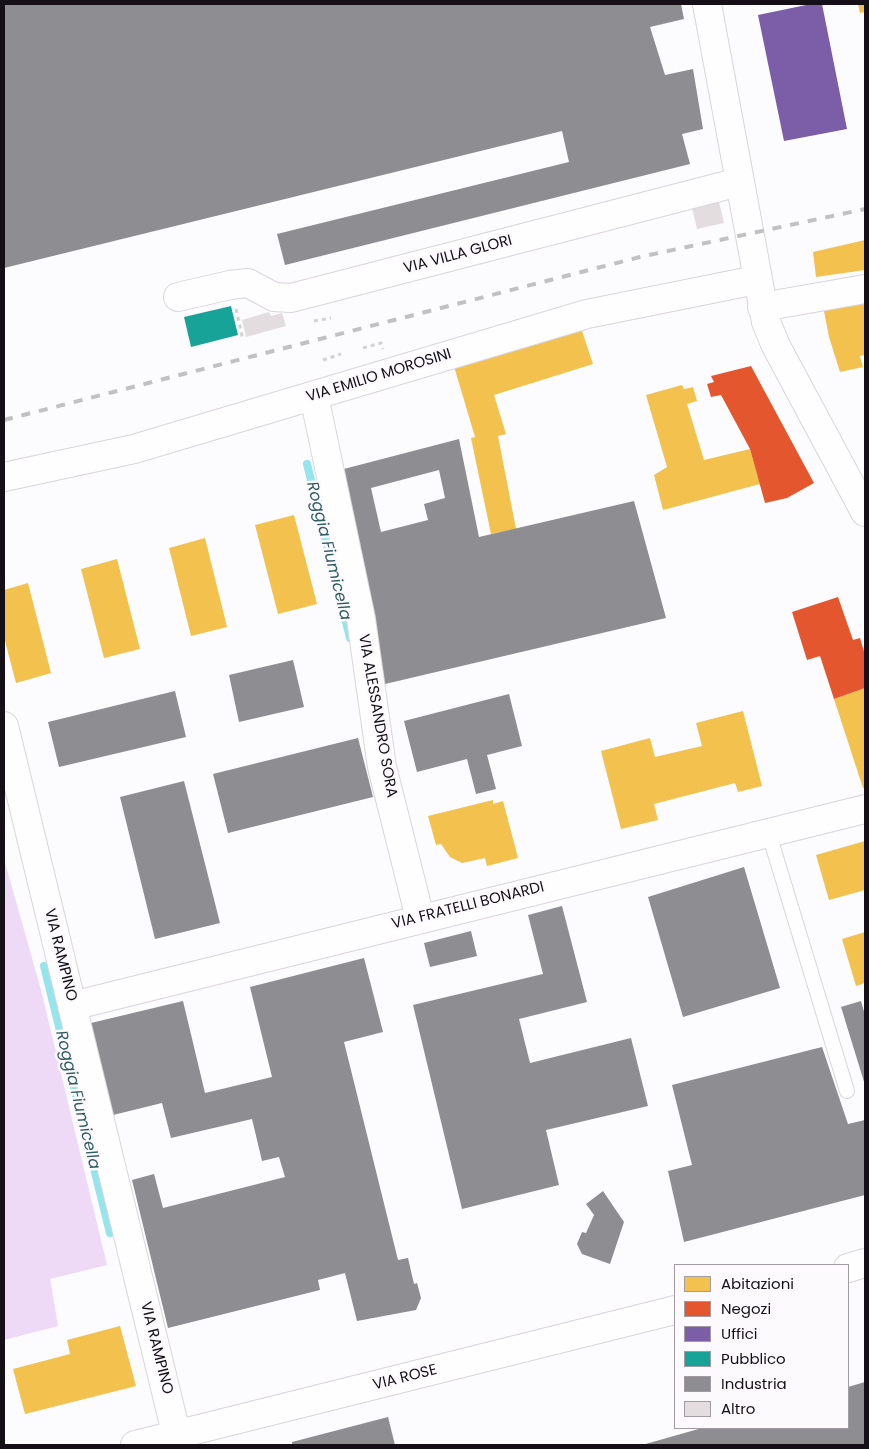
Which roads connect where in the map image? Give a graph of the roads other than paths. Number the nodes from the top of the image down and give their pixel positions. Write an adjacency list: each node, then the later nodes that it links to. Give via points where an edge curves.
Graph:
1 (707, 4): 2 (street)
2 (739, 182): 3 (street); 5 (street, VIA VILLA GLORI, via 291,298 274,297 248,283)
3 (756, 280): 6 (street); 7 (street, VIA EMILIO MOROSINI, via 587,314)
4 (865, 289): 6 (street)
5 (178, 298)
6 (762, 306): 9 (street, via 776,346)
7 (314, 396): 8 (street, VIA EMILIO MOROSINI, via 134,449); 13 (street, VIA ALESSANDRO SORA, via 361,619 382,767)
8 (4, 477)
9 (865, 512)
10 (4, 726): 14 (street, VIA RAMPINO)
11 (865, 809): 12 (street, VIA FRATELLI BONARDI)
12 (769, 834): 13 (street, VIA FRATELLI BONARDI); 15 (lane)
13 (420, 918): 14 (street, VIA FRATELLI BONARDI)
14 (72, 1006): 19 (street, VIA RAMPINO)
15 (847, 1091)
16 (865, 1264): 17 (street)
17 (849, 1268)
18 (674, 1310): 19 (street, VIA ROSE)
19 (178, 1440): 20 (street, VIA ROSE)
20 (135, 1445)

